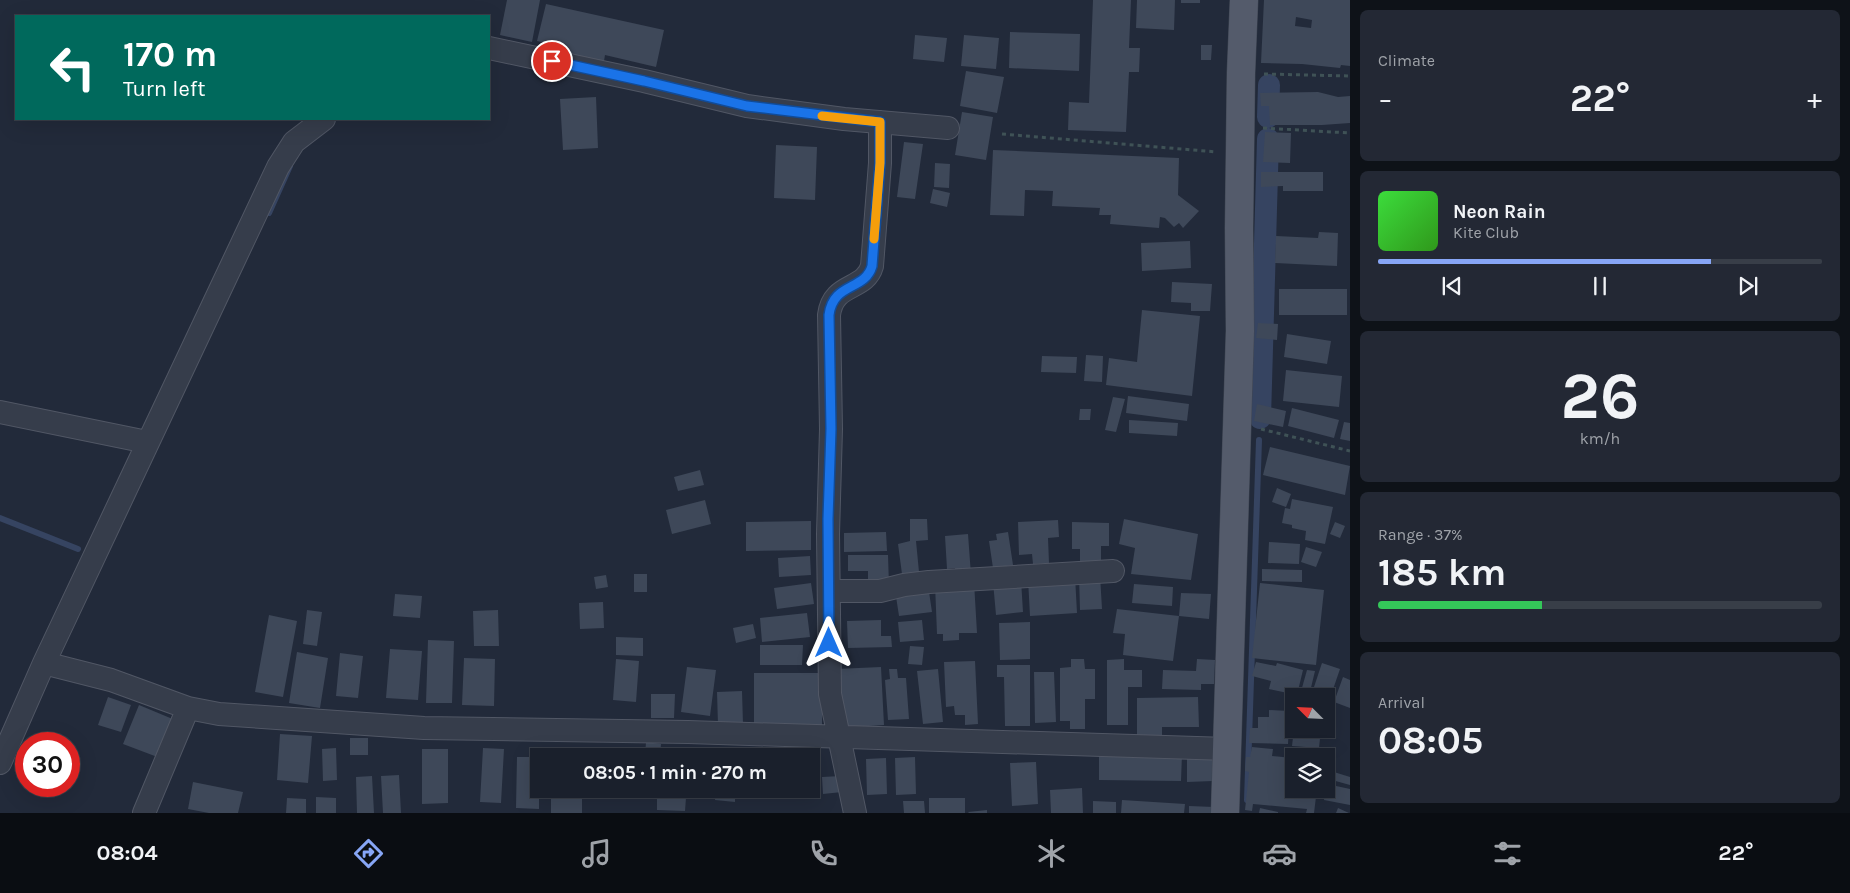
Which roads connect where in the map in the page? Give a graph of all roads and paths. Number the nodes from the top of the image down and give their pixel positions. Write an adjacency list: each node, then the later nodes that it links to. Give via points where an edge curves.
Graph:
1 (1244, 0): 3 (main road)
2 (490, 48): 6 (street, via 747,106)
3 (1241, 73): 4 (path); 7 (main road)
4 (1350, 76)
5 (323, 120): 14 (street, via 294,142 278,167)
6 (880, 122): 8 (street); 17 (street, via 872,266 866,277 837,296 830,306)
7 (1241, 126): 9 (path); 11 (main road)
8 (948, 128)
9 (1350, 133)
10 (1002, 134): 11 (path)
11 (1240, 154): 13 (main road)
12 (0, 412): 14 (street)
13 (1238, 427): 15 (path, via 1277,432); 22 (main road)
14 (147, 442): 18 (street)
15 (1350, 451)
16 (1113, 571): 17 (street, via 904,584 880,591)
17 (829, 591): 20 (street, via 830,694)
18 (44, 664): 19 (street, via 111,680); 21 (street)
19 (188, 708): 20 (street, via 219,714 424,728); 23 (street)
20 (838, 737): 22 (street); 24 (street)
21 (3, 749)
22 (1228, 749): 25 (main road)
23 (144, 813)
24 (855, 813)
25 (1225, 813)

